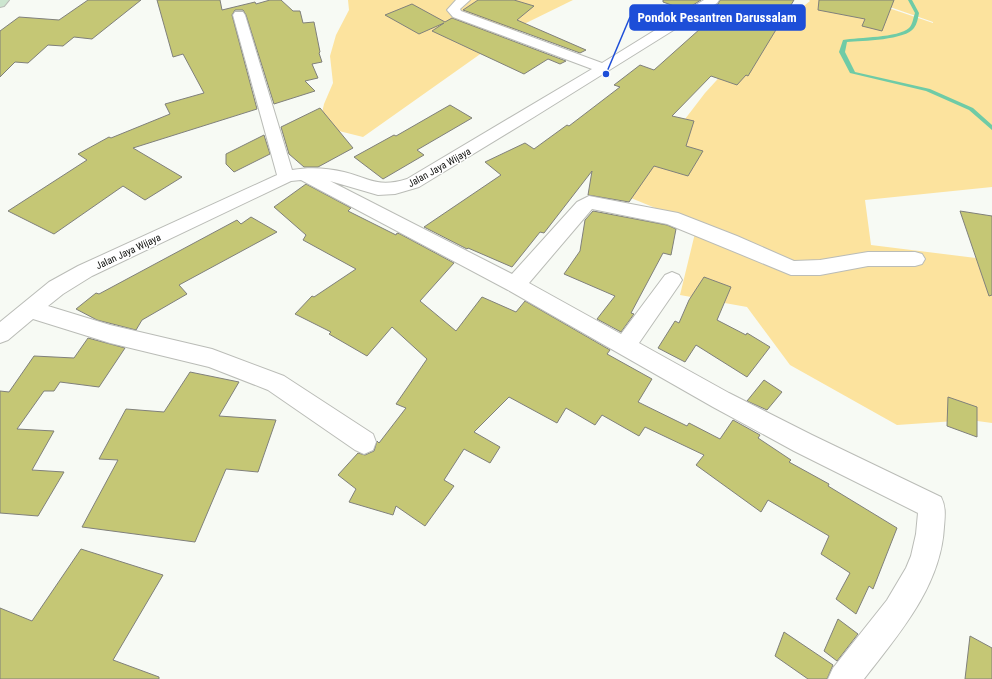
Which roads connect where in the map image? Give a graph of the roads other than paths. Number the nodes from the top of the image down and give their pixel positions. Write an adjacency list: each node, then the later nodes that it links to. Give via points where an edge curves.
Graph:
1 (4, 0): 4 (street)
2 (464, 0): 6 (street, via 453,10 457,14)
3 (713, 0): 6 (street, Jalan Jaya Wijaya)
4 (0, 3)
5 (239, 15): 7 (street, via 274,144)
6 (602, 68): 7 (street, Jalan Jaya Wijaya, via 434,171 402,187 371,188 334,176)
7 (295, 175): 10 (street); 11 (street, Jalan Jaya Wijaya, via 84,272 56,288)
8 (915, 259): 10 (street, via 868,259 835,266 791,268 671,218 589,202)
9 (672, 280): 13 (street)
10 (515, 285): 13 (street)
11 (29, 309): 12 (street, Jalan Jaya Wijaya); 14 (street, via 110,334 212,358 276,383)
12 (0, 334)
13 (624, 347): 15 (street, via 803,443 932,506 925,559 916,578 898,611)
14 (364, 442)
15 (844, 679)

